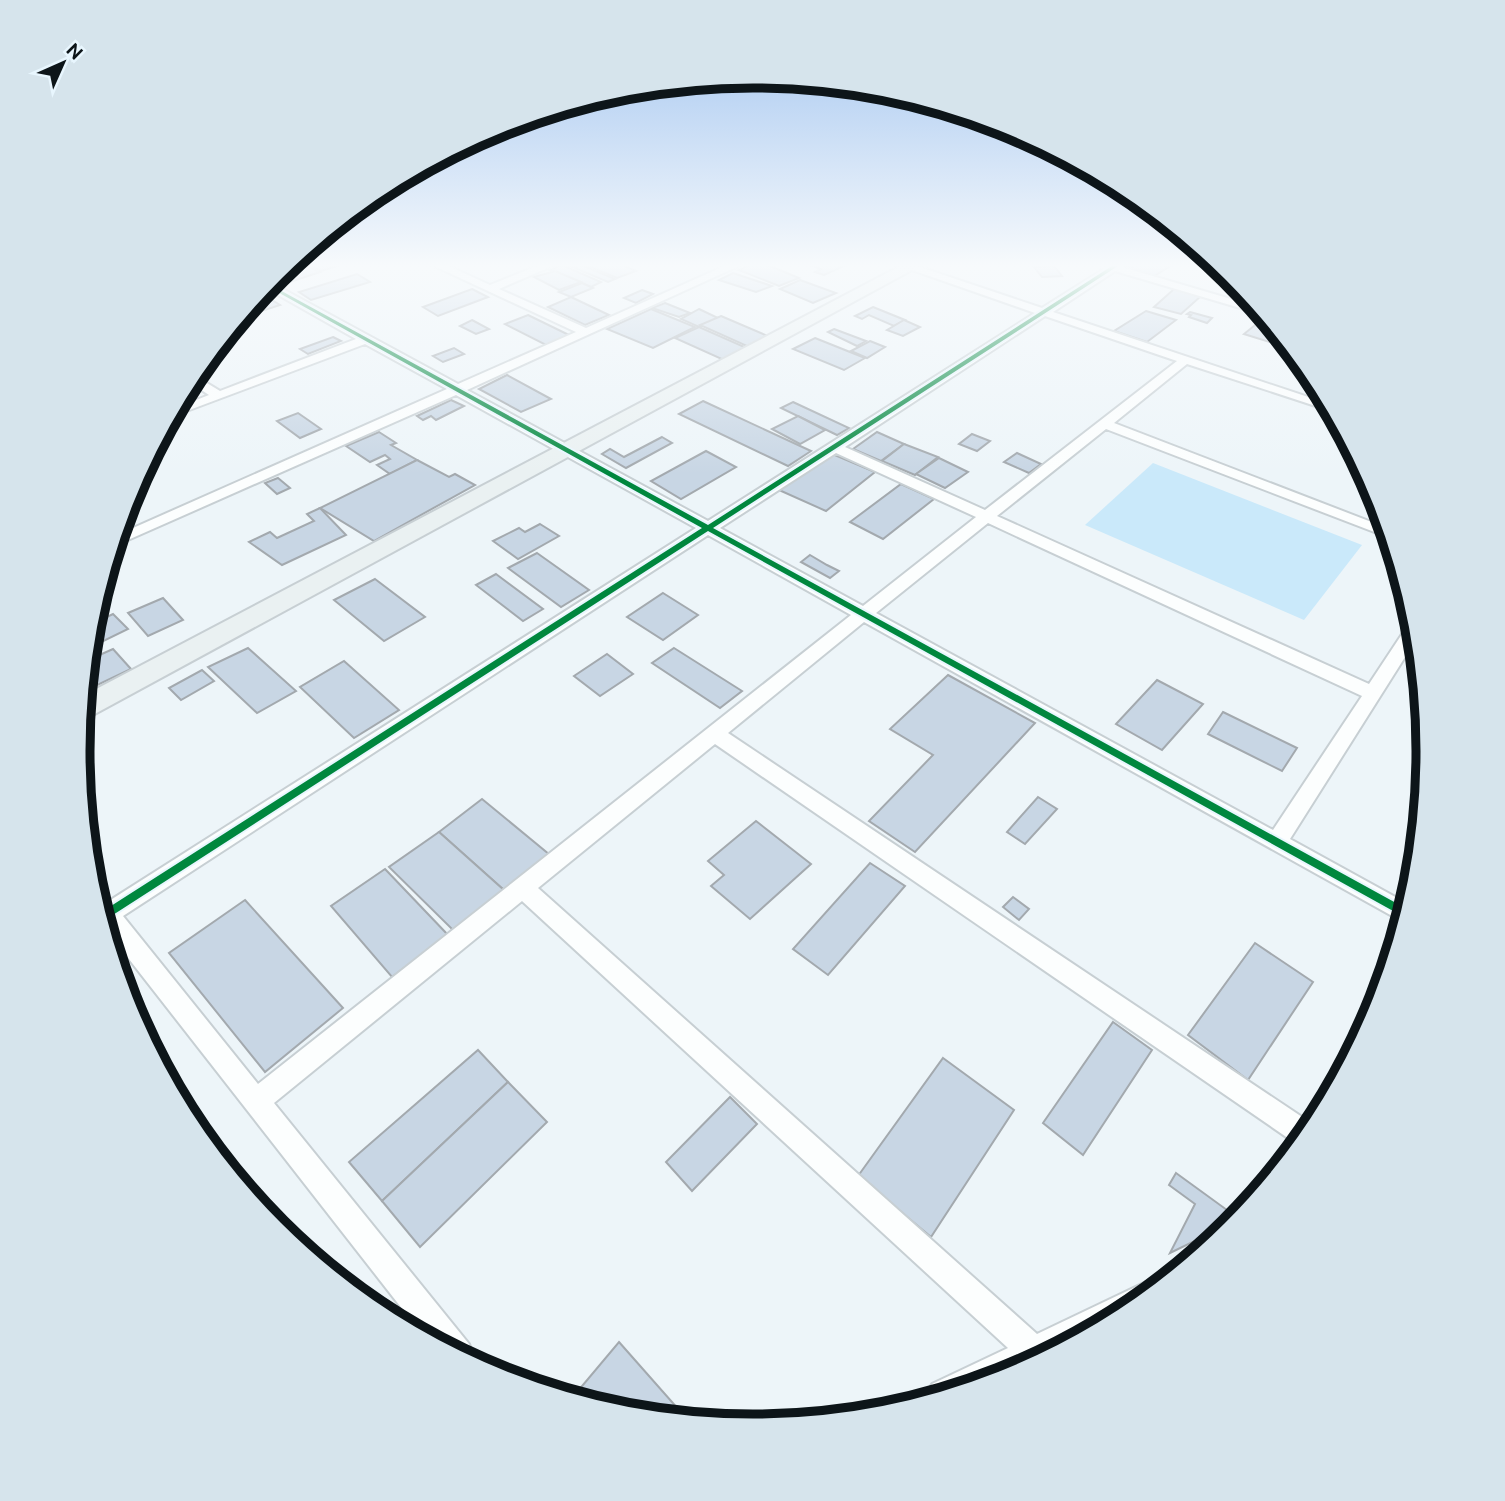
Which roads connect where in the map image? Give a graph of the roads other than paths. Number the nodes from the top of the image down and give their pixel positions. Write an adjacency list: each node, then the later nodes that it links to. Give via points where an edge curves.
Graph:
1 (357, 334): 6 (street)
2 (581, 334): 9 (street)
3 (782, 334): 15 (street)
4 (1011, 334): 14 (street)
5 (1105, 334): 7 (street)
6 (366, 339): 9 (street); 10 (street)
7 (1184, 361): 11 (street); 13 (street)
8 (200, 384): 10 (street)
9 (457, 389): 15 (street); 19 (street)
10 (219, 396): 12 (street)
11 (1318, 404)
12 (184, 410)
13 (1104, 424): 16 (street); 18 (street)
14 (835, 447): 16 (street); 17 (street)
15 (568, 451): 17 (street); 23 (street)
16 (987, 517): 20 (street); 22 (street)
17 (710, 529): 20 (street); 28 (street)
18 (1377, 529)
19 (125, 538)
20 (863, 614): 24 (street); 25 (street)
21 (1406, 641): 22 (street)
22 (1372, 693): 25 (street)
23 (91, 704)
24 (715, 734): 26 (street); 31 (street)
25 (1277, 842): 27 (street)
26 (524, 889): 30 (street); 33 (street)
27 (1396, 908)
28 (110, 913)
29 (113, 926): 30 (street)
30 (257, 1101): 32 (street)
31 (1297, 1129)
32 (444, 1337)
33 (1033, 1351)

